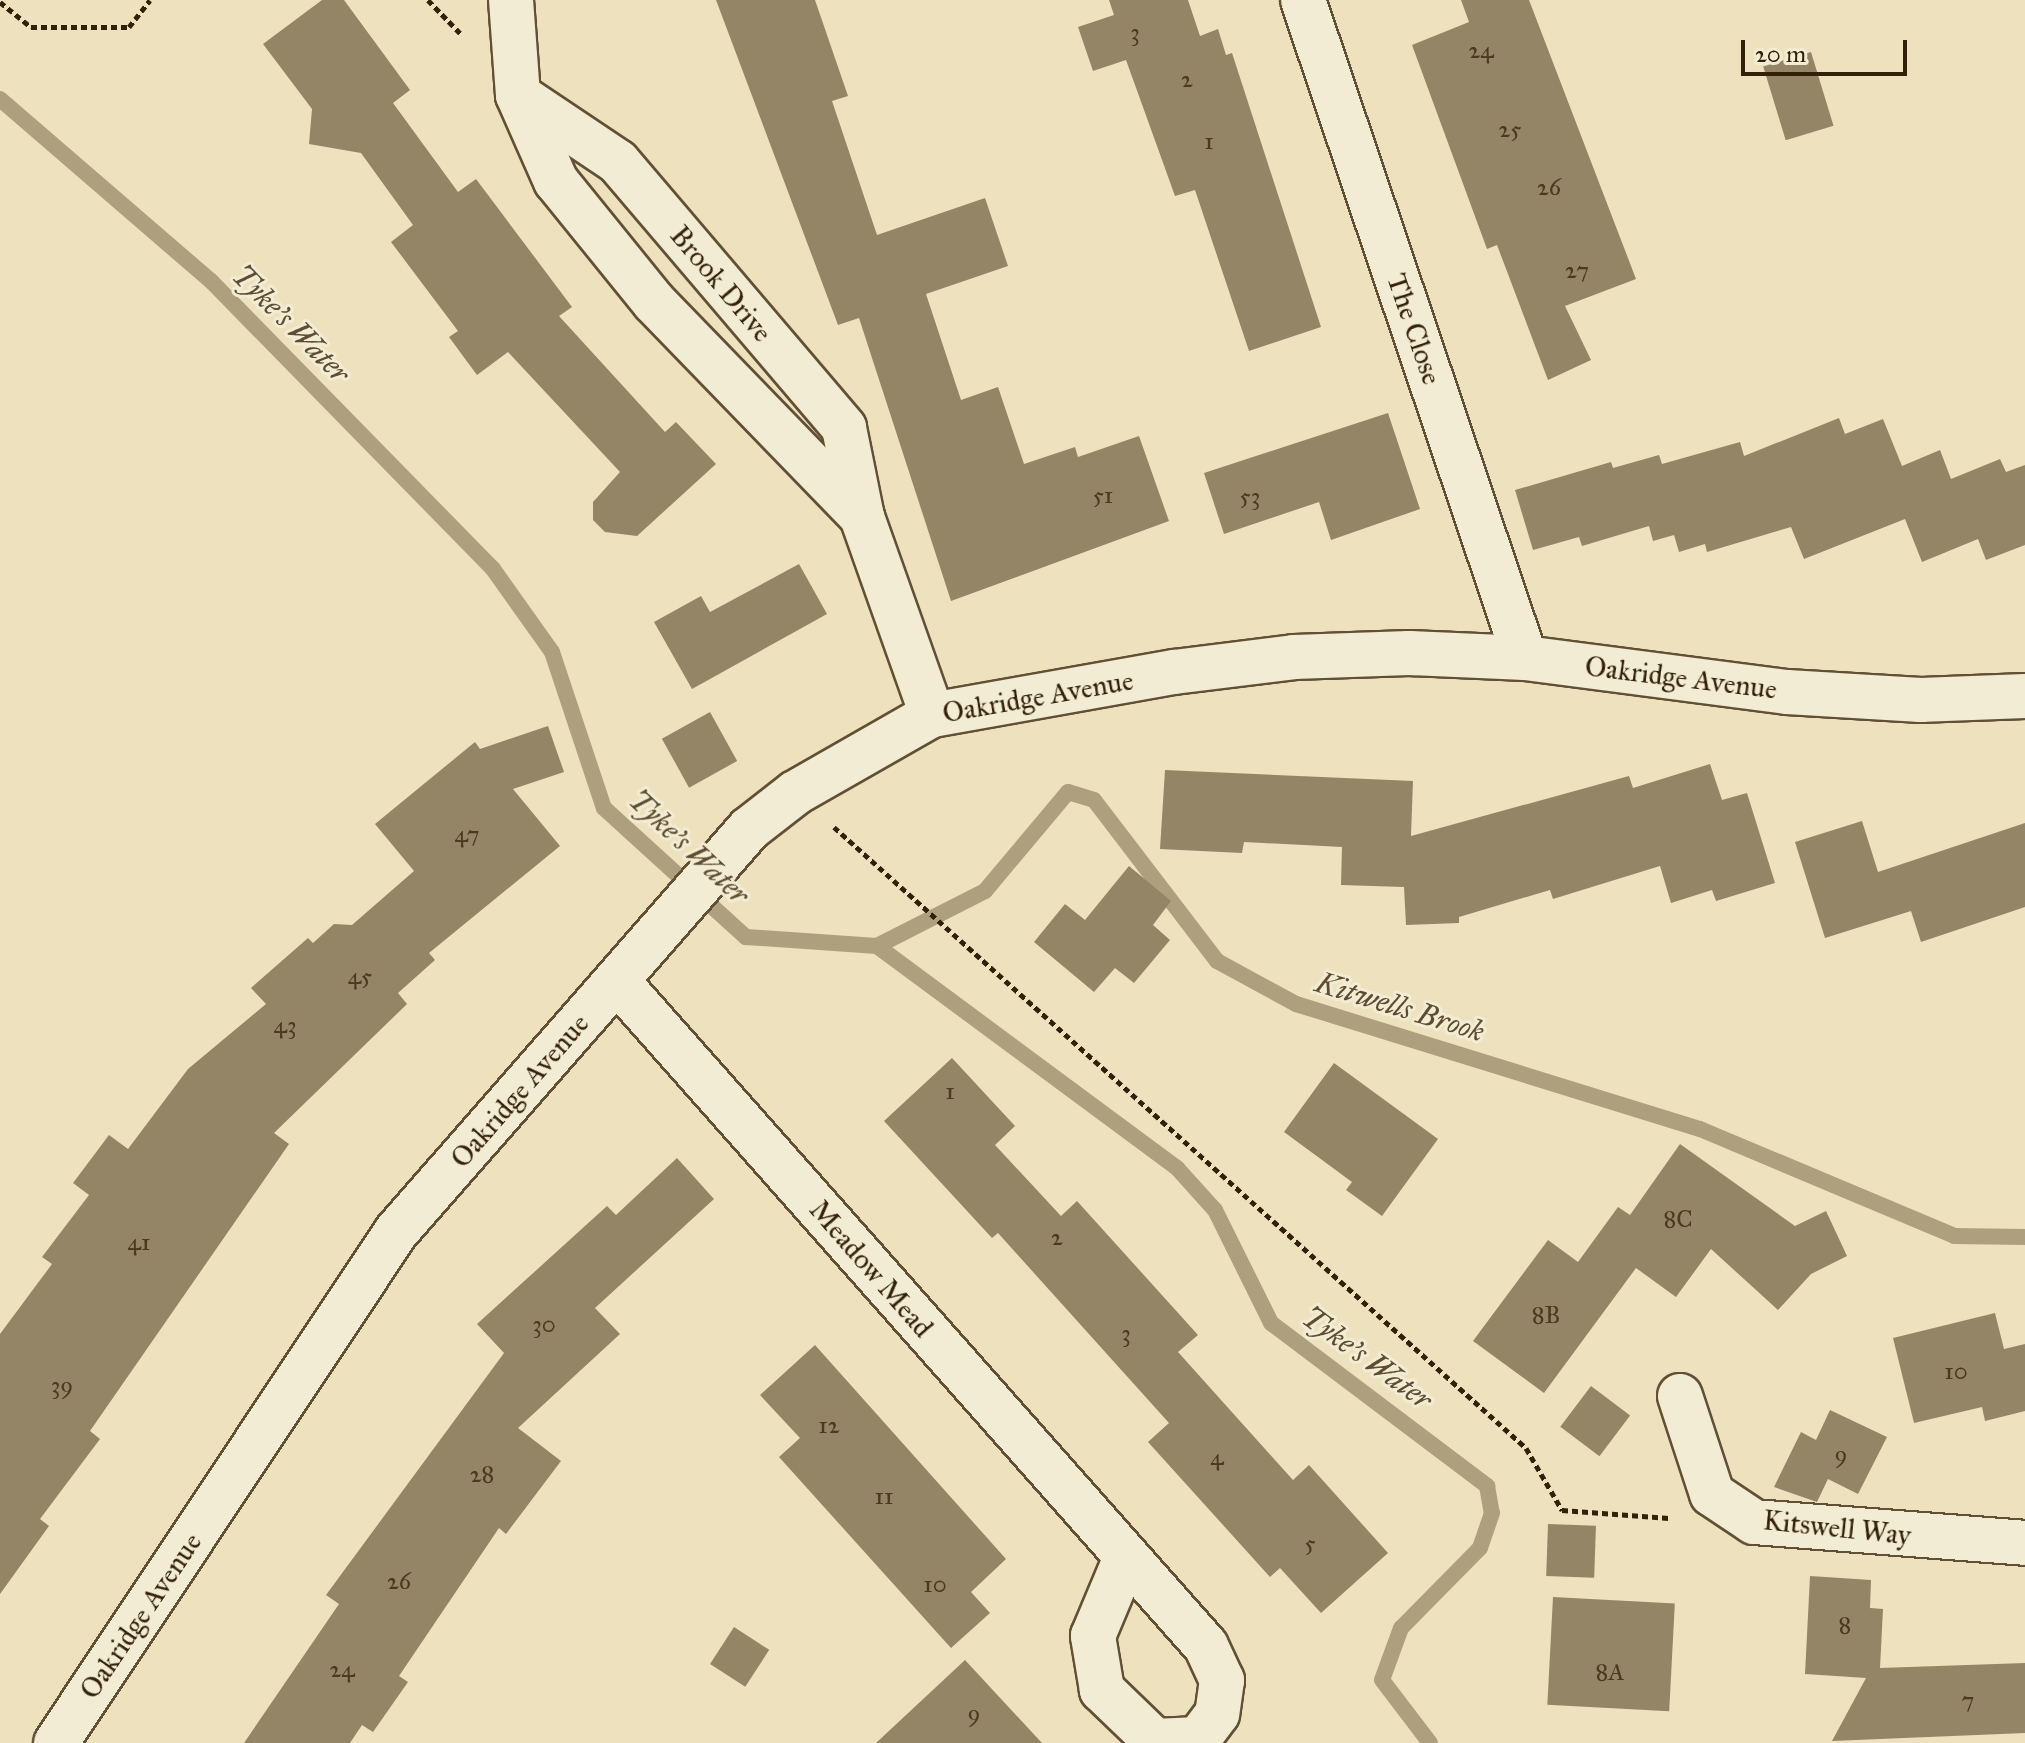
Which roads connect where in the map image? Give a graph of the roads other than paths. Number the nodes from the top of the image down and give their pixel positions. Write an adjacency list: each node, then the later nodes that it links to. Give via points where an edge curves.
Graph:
1 (511, 0): 3 (street, Brook Drive)
2 (1303, 0): 5 (street, The Close)
3 (518, 95): 4 (street, Brook Drive, via 556,181 654,302); 4 (street, Brook Drive, via 618,162 844,428)
4 (862, 517): 7 (street, Brook Drive)
5 (1525, 658): 6 (street, Oakridge Avenue, via 1787,692 1921,700); 7 (street, Oakridge Avenue, via 1294,657)
6 (2025, 696)
7 (932, 715): 8 (street, Oakridge Avenue, via 795,793 715,867)
8 (617, 981): 11 (street, Meadow Mead); 12 (street, Oakridge Avenue, via 396,1232)
9 (1680, 1396): 10 (street, Kitswell Way, via 1712,1494 1754,1522)
10 (2025, 1543)
11 (1126, 1557)
12 (56, 1743)

